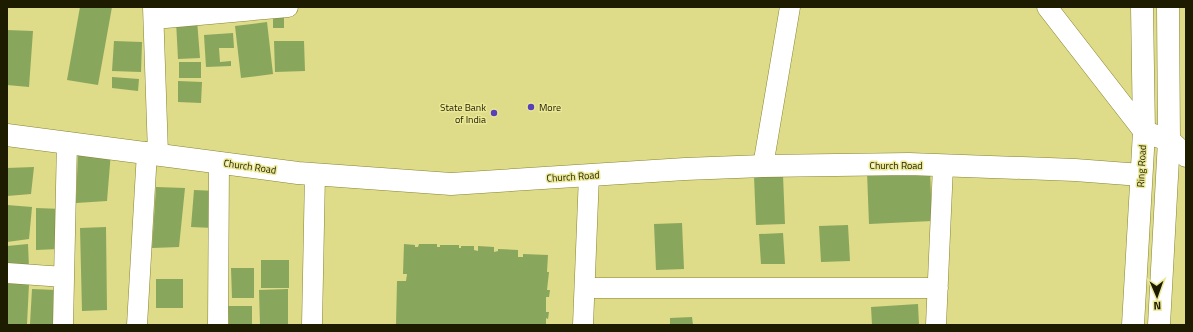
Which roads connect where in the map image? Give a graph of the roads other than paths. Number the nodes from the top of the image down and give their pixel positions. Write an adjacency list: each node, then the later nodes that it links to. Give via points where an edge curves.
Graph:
1 (288, 7): 6 (street)
2 (790, 7): 14 (street)
3 (1047, 7): 7 (street)
4 (1168, 7): 9 (main road)
5 (1138, 12): 7 (main road, Ring Road)
6 (154, 13): 11 (street)
7 (1144, 132): 9 (main road); 17 (main road, Ring Road)
8 (7, 135): 10 (main road, Church Road)
9 (1169, 140): 12 (main road); 30 (main road)
10 (67, 142): 11 (main road, Church Road); 20 (street)
11 (152, 153): 13 (main road, Church Road); 24 (street)
12 (1186, 156)
13 (219, 162): 16 (main road, Church Road); 25 (street)
14 (763, 166): 15 (main road, Church Road); 18 (main road, Church Road)
15 (943, 166): 17 (main road, Church Road); 22 (street)
16 (315, 174): 18 (main road, Church Road, via 451,184); 26 (street)
17 (1141, 174): 29 (main road, Ring Road)
18 (589, 175): 21 (street)
19 (7, 273): 20 (street)
20 (64, 277): 23 (street)
21 (585, 288): 22 (street); 27 (street)
22 (938, 288): 28 (street)
23 (63, 325)
24 (137, 325)
25 (218, 325)
26 (312, 325)
27 (583, 325)
28 (936, 325)
29 (1133, 325)
30 (1159, 325)

